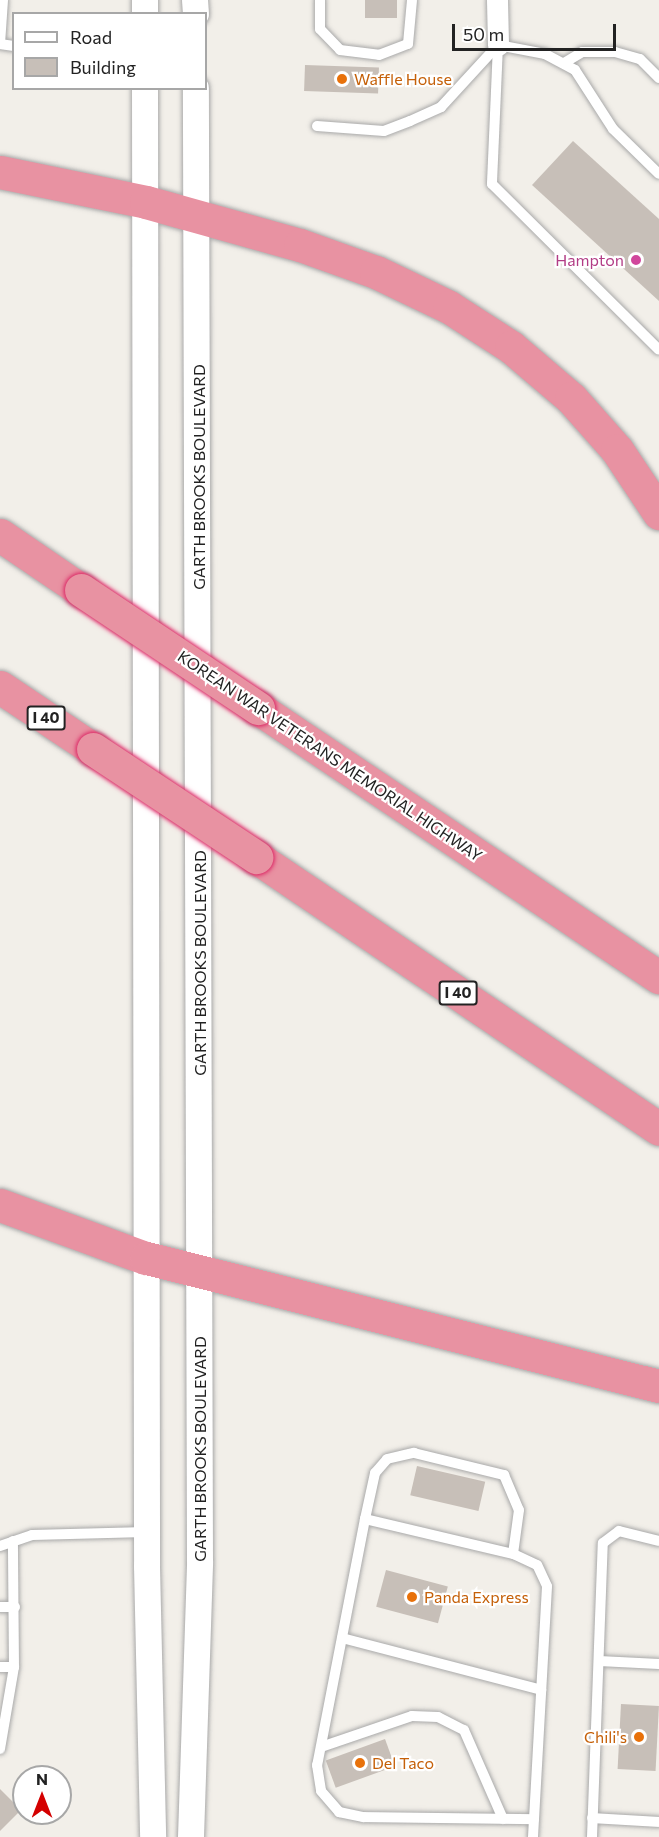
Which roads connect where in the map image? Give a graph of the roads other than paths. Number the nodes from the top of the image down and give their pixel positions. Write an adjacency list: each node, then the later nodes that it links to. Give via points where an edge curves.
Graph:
1 (3, 0): 5 (lane)
2 (320, 0): 3 (lane, via 320,29 340,50 379,55 408,44)
3 (412, 0)
4 (497, 0): 6 (street)
5 (0, 44)
6 (498, 45): 7 (lane); 11 (lane, via 441,107 410,121 384,131); 16 (lane, via 492,184)
7 (564, 63): 8 (lane, via 582,52 615,52 640,59); 13 (lane, via 592,90 613,129)
8 (659, 78)
9 (145, 90): 14 (street)
10 (196, 90): 15 (street, GARTH BROOKS BOULEVARD)
11 (317, 126)
12 (0, 172): 14 (highway)
13 (659, 174)
14 (146, 202): 15 (highway); 23 (street)
15 (198, 216): 17 (highway, via 376,272 476,324 571,398 617,450); 24 (street, GARTH BROOKS BOULEVARD)
16 (659, 350)
17 (659, 513)
18 (0, 535): 20 (highway, KOREAN WAR VETERANS MEMORIAL HIGHWAY, bridge)
19 (0, 687): 21 (highway, I 40, bridge)
20 (659, 977)
21 (659, 1129)
22 (0, 1205): 23 (highway)
23 (146, 1258): 24 (highway); 27 (street)
24 (200, 1272): 25 (highway); 47 (street, GARTH BROOKS BOULEVARD, via 200,1562)
25 (659, 1386)
26 (365, 1519): 31 (lane); 31 (lane, via 375,1473 387,1459 414,1453 504,1475 517,1494 519,1510); 34 (lane)
27 (147, 1532): 29 (lane, via 32,1535); 46 (street)
28 (659, 1540): 35 (lane, via 619,1531 603,1543)
29 (13, 1542): 30 (lane); 33 (lane)
30 (0, 1546)
31 (513, 1554): 39 (lane, via 537,1565 547,1586)
32 (0, 1607): 33 (lane)
33 (15, 1607): 38 (lane)
34 (342, 1638): 39 (lane); 40 (lane)
35 (598, 1661): 36 (lane); 42 (lane)
36 (659, 1664)
37 (0, 1667): 38 (lane)
38 (14, 1667): 41 (lane)
39 (541, 1690): 44 (lane)
40 (321, 1747): 43 (lane, via 321,1791 339,1812 363,1817); 43 (lane, via 412,1716 438,1717 464,1730)
41 (0, 1749)
42 (592, 1818): 45 (lane); 49 (lane)
43 (503, 1819): 44 (lane)
44 (534, 1819): 48 (lane)
45 (659, 1822)
46 (153, 1837)
47 (191, 1837)
48 (532, 1837)
49 (592, 1837)

